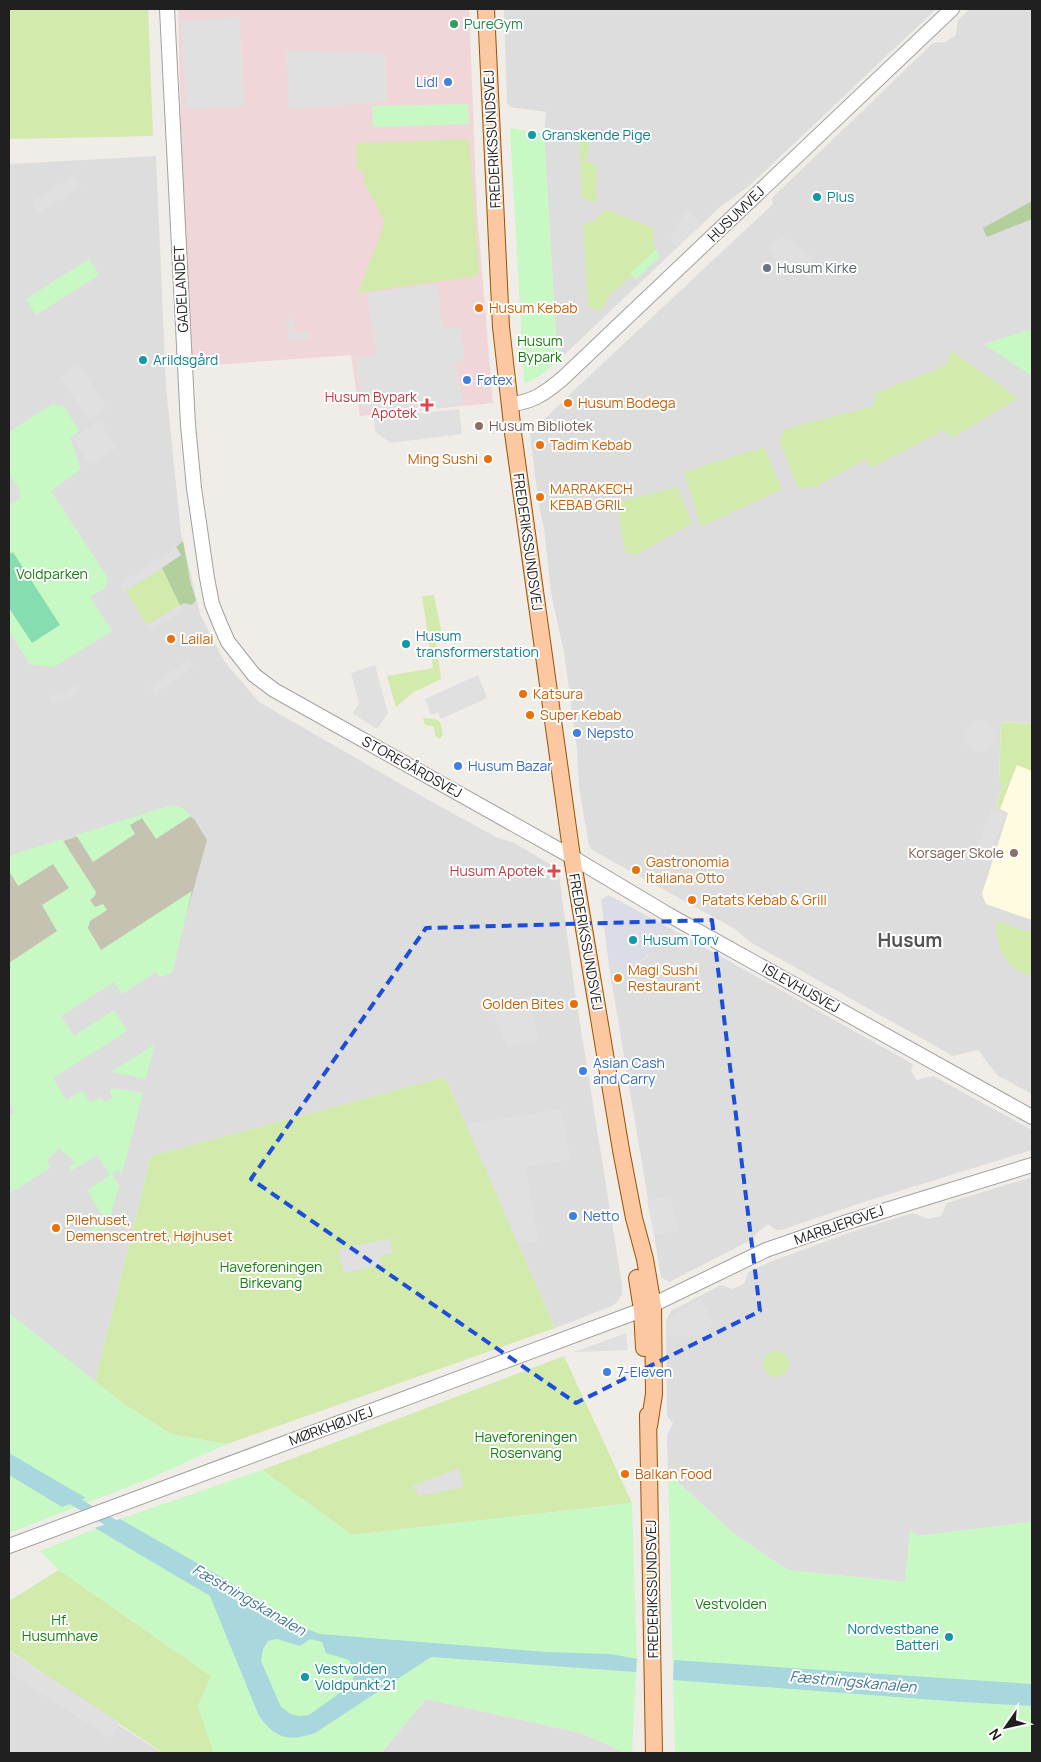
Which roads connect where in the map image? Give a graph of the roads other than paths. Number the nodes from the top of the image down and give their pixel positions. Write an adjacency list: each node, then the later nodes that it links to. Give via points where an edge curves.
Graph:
1 (167, 9): 5 (street, GADELANDET, via 194,488 212,604 228,642)
2 (486, 9): 4 (main road, FREDERIKSSUNDSVEJ, via 501,328)
3 (952, 9): 4 (street, HUSUMVEJ, via 562,379 524,403)
4 (510, 404): 6 (main road, FREDERIKSSUNDSVEJ)
5 (254, 675): 6 (street, STOREGÅRDSVEJ, via 274,690)
6 (572, 856): 7 (street, ISLEVHUSVEJ, via 669,915); 9 (main road, FREDERIKSSUNDSVEJ, via 634,1218 645,1259)
7 (1032, 1117)
8 (1032, 1165): 9 (street, MARBJERGVEJ, via 766,1250)
9 (647, 1308): 10 (street, MØRKHØJVEJ); 11 (main road, FREDERIKSSUNDSVEJ, via 654,1394 649,1426)
10 (9, 1546)
11 (654, 1753)

